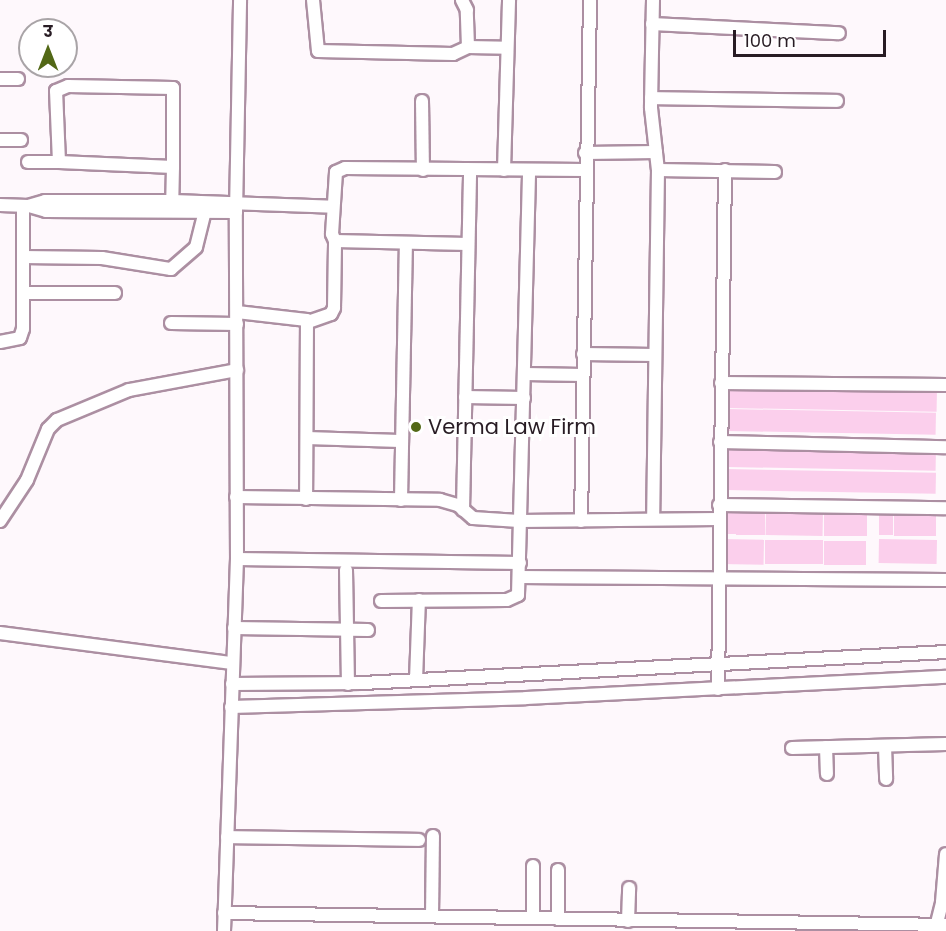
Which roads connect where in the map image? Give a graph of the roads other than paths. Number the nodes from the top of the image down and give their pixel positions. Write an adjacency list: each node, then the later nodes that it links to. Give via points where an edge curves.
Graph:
1 (240, 0): 34 (street)
2 (313, 0): 9 (street, via 318,51 453,54)
3 (462, 0): 9 (street, via 467,10)
4 (509, 0): 10 (street)
5 (590, 0): 19 (street)
6 (653, 0): 7 (street)
7 (652, 24): 8 (street); 13 (street)
8 (839, 33)
9 (468, 47): 10 (street)
10 (507, 48): 24 (street)
11 (0, 79): 12 (street)
12 (18, 79)
13 (651, 98): 15 (street); 18 (street)
14 (422, 101): 23 (street)
15 (837, 101)
16 (0, 140): 17 (street)
17 (21, 140)
18 (656, 152): 19 (street); 26 (street)
19 (585, 153): 25 (street)
20 (28, 162): 21 (street)
21 (59, 162): 22 (street); 22 (street, via 56,91 62,87 169,86 176,93)
22 (173, 167): 33 (street)
23 (423, 170): 28 (street); 35 (street, via 339,169 334,179)
24 (504, 170): 28 (street); 29 (street)
25 (585, 170): 29 (street); 47 (street)
26 (658, 170): 27 (street); 48 (street)
27 (725, 170): 30 (street); 52 (street)
28 (470, 171): 39 (street)
29 (529, 171): 50 (street)
30 (775, 172)
31 (0, 205): 32 (street)
32 (25, 206): 33 (street, via 45,201); 40 (street)
33 (173, 206): 34 (street); 36 (street)
34 (236, 207): 35 (street); 36 (street); 43 (street)
35 (333, 207): 37 (street)
36 (206, 211): 40 (street, via 196,247 171,269 102,258)
37 (335, 241): 38 (street); 44 (street, via 334,308 331,314)
38 (406, 243): 39 (street); 57 (street)
39 (468, 244): 54 (street)
40 (23, 257): 41 (street)
41 (24, 293): 42 (street); 46 (street, via 22,335)
42 (115, 293)
43 (237, 318): 44 (street, via 301,317); 45 (street); 49 (street)
44 (308, 322): 56 (street)
45 (171, 323)
46 (0, 342)
47 (583, 354): 48 (street); 51 (street)
48 (654, 355): 66 (street)
49 (237, 370): 60 (street); 68 (street, via 129,390 57,420 48,429 27,480)
50 (525, 374): 51 (street); 55 (street)
51 (583, 375): 70 (street)
52 (721, 383): 53 (street); 58 (street)
53 (946, 385)
54 (465, 397): 55 (street); 65 (street)
55 (524, 398): 69 (street)
56 (307, 438): 57 (street); 61 (street)
57 (400, 441): 62 (street)
58 (720, 442): 59 (street); 63 (street)
59 (946, 447)
60 (236, 497): 61 (street); 71 (street)
61 (306, 499): 62 (street)
62 (401, 500): 65 (street, via 448,501)
63 (719, 505): 64 (street); 67 (street)
64 (946, 508)
65 (463, 510): 69 (street, via 473,518)
66 (653, 518): 67 (street); 70 (street)
67 (718, 519): 75 (street)
68 (0, 521)
69 (519, 521): 70 (street); 72 (street)
70 (581, 521)
71 (237, 559): 72 (street); 79 (street)
72 (520, 563): 74 (street)
73 (346, 570): 80 (street)
74 (519, 577): 75 (street); 77 (street, via 518,594 507,600)
75 (718, 579): 76 (street); 85 (street)
76 (946, 580)
77 (419, 600): 78 (street); 87 (street)
78 (381, 601)
79 (234, 628): 80 (street); 84 (street)
80 (346, 629): 81 (street); 89 (street)
81 (368, 630)
82 (0, 633): 84 (street)
83 (946, 652): 85 (street)
84 (232, 663): 88 (street)
85 (718, 663): 87 (street); 90 (street)
86 (946, 677): 90 (street)
87 (416, 680): 89 (street)
88 (232, 684): 89 (street); 91 (street)
89 (348, 684)
90 (718, 689): 91 (street)
91 (231, 707): 99 (street)
92 (946, 744): 93 (street)
93 (885, 746): 94 (street); 97 (street)
94 (826, 747): 95 (street); 96 (street)
95 (792, 748)
96 (827, 774)
97 (886, 779)
98 (433, 836): 106 (street)
99 (227, 837): 100 (street); 105 (street)
100 (420, 840)
101 (946, 854): 110 (street)
102 (533, 866): 107 (street)
103 (558, 870): 108 (street)
104 (628, 888): 109 (street)
105 (224, 913): 106 (street); 112 (street)
106 (432, 916): 107 (street)
107 (534, 918): 108 (street); 113 (street)
108 (558, 919): 109 (street)
109 (627, 924): 111 (street)
110 (940, 925): 111 (street)
111 (689, 927)
112 (224, 931)
113 (532, 931)

